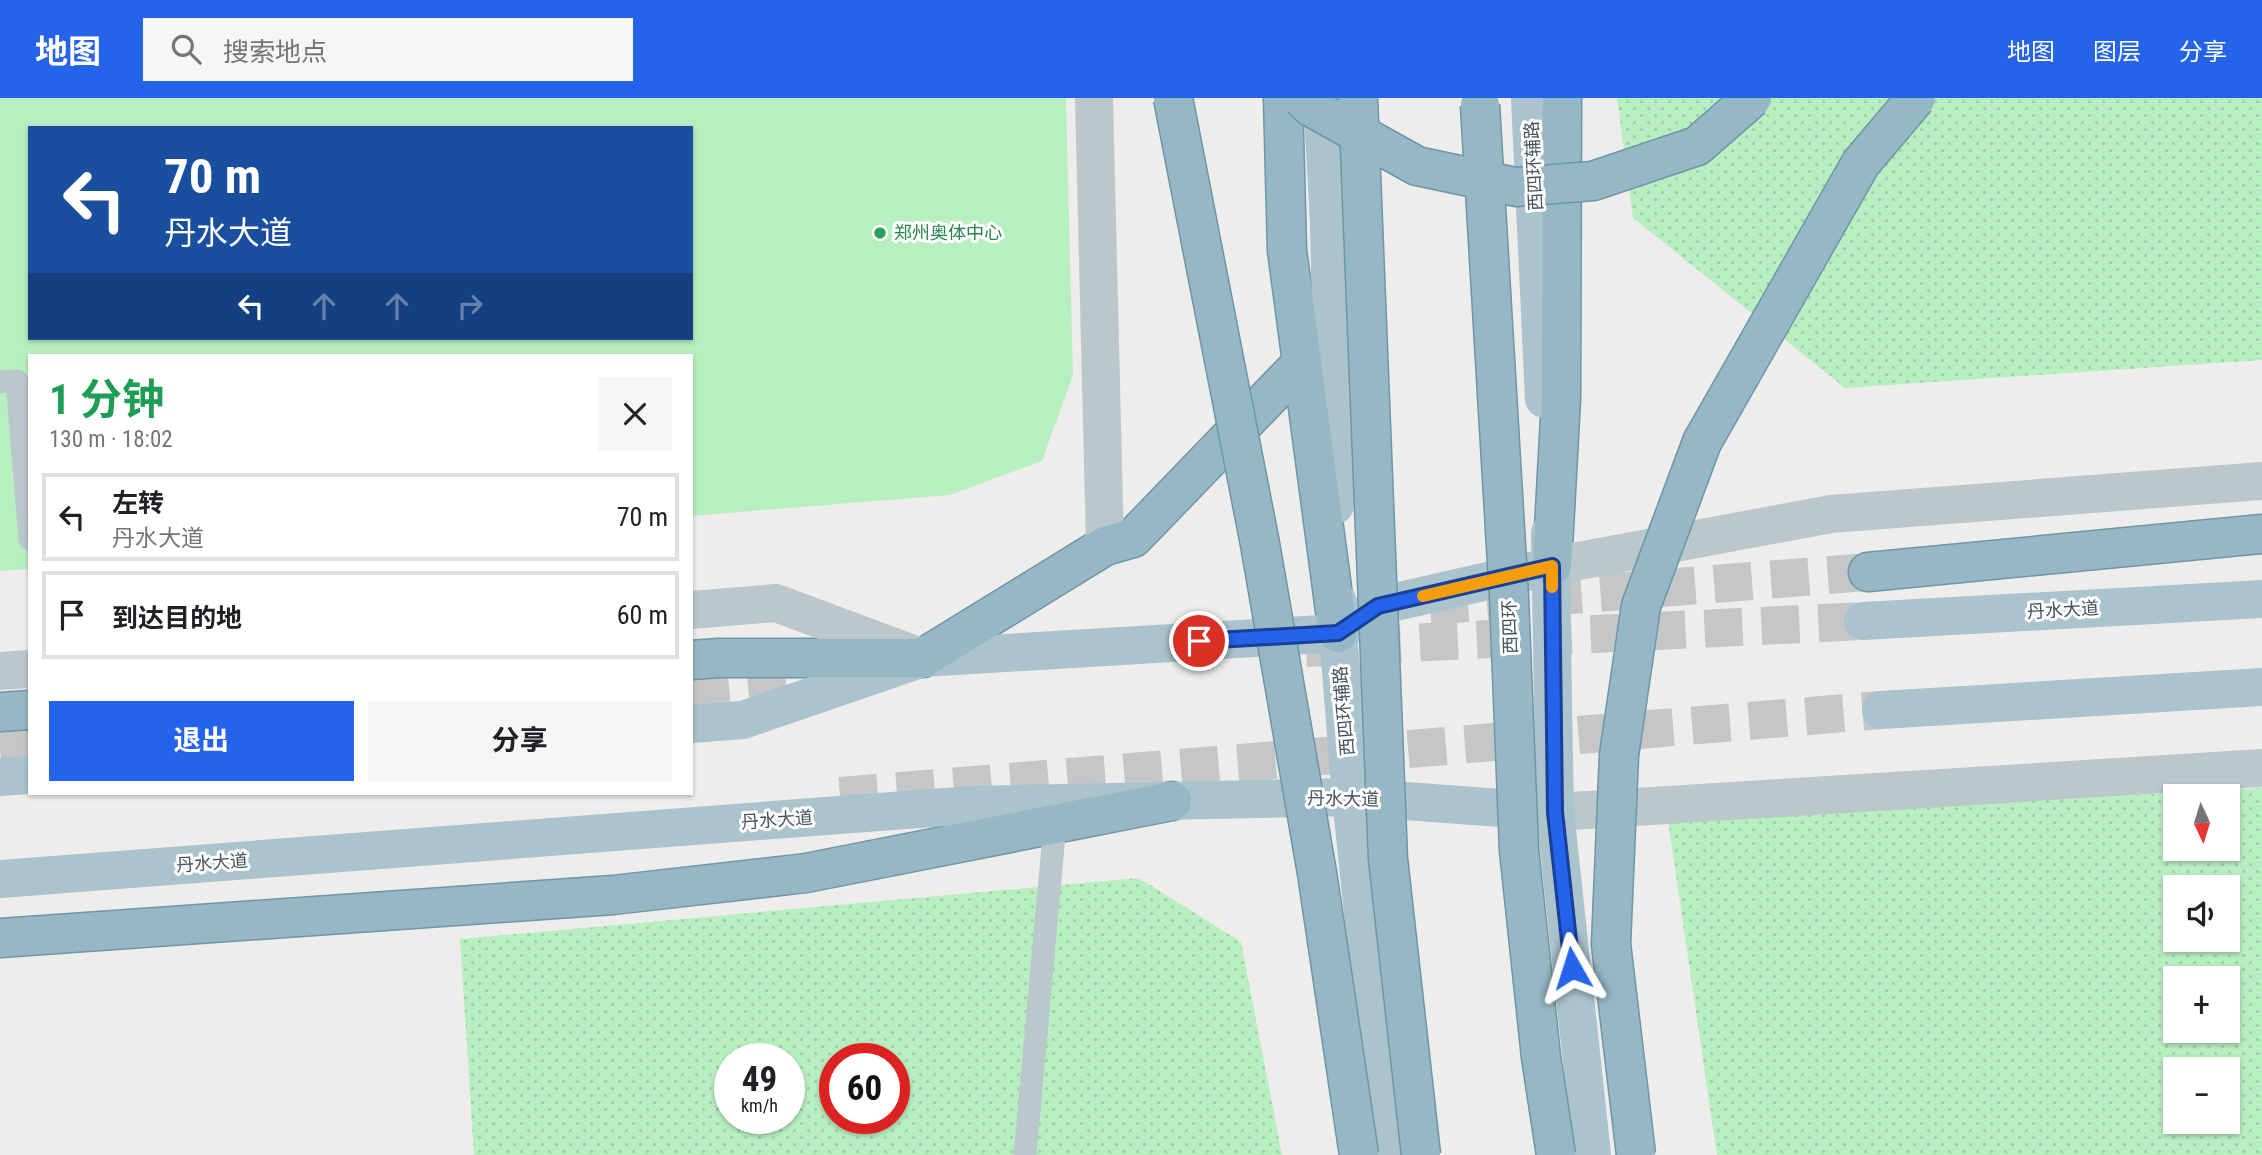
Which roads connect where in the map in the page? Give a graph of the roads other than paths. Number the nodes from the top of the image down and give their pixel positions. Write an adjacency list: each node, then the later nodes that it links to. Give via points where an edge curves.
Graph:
1 (1094, 98): 17 (street)
2 (1173, 98): 44 (highway, bridge, via 1263,558)
3 (1283, 98): 12 (highway, via 1287,250)
4 (1302, 98): 10 (highway, bridge, via 1417,166 1516,187 1593,181 1697,146)
5 (1322, 98): 24 (main road, 西四环辅路)
6 (1357, 98): 21 (highway, bridge)
7 (1480, 98): 47 (highway, 西四环, bridge, via 1519,850)
8 (1530, 98): 18 (main road, 西四环辅路)
9 (1562, 98): 18 (highway, via 1560,399)
10 (1752, 98)
11 (1916, 98): 49 (highway, bridge, via 1861,163 1702,442 1641,606 1619,755 1611,944)
12 (1302, 363): 17 (highway, via 1133,538); 24 (highway)
13 (0, 382): 15 (lane, via 17,381)
14 (2262, 481): 18 (street, via 1831,514)
15 (28, 515)
16 (2262, 534): 19 (highway)
17 (1105, 546): 25 (highway)
18 (1552, 566): 21 (main road); 39 (main road, 西四环辅路)
19 (1868, 572)
20 (2262, 600): 23 (main road, 丹水大道)
21 (1378, 606): 24 (main road); 46 (highway, bridge, via 1388,859)
22 (693, 610): 25 (street, via 776,603)
23 (1863, 621)
24 (1338, 633): 25 (main road); 37 (main road, 西四环辅路)
25 (923, 658): 26 (highway); 33 (main road, via 743,720)
26 (693, 660)
27 (28, 669): 28 (street)
28 (0, 671)
29 (2262, 687): 31 (main road)
30 (28, 710): 32 (highway)
31 (1881, 710)
32 (0, 712)
33 (693, 724)
34 (2262, 768): 39 (street)
35 (28, 775): 36 (main road)
36 (0, 777)
37 (1351, 797): 38 (main road, 丹水大道); 39 (main road, 丹水大道); 45 (main road, 西四环辅路)
38 (1172, 801): 40 (highway); 41 (main road, 丹水大道, via 971,805)
39 (1555, 812): 48 (main road, 西四环辅路)
40 (1055, 824): 42 (highway, via 806,873 613,895); 43 (lane)
41 (0, 879)
42 (0, 938)
43 (1025, 1155)
44 (1359, 1155)
45 (1388, 1155)
46 (1421, 1155)
47 (1556, 1155)
48 (1592, 1155)
49 (1636, 1155)

